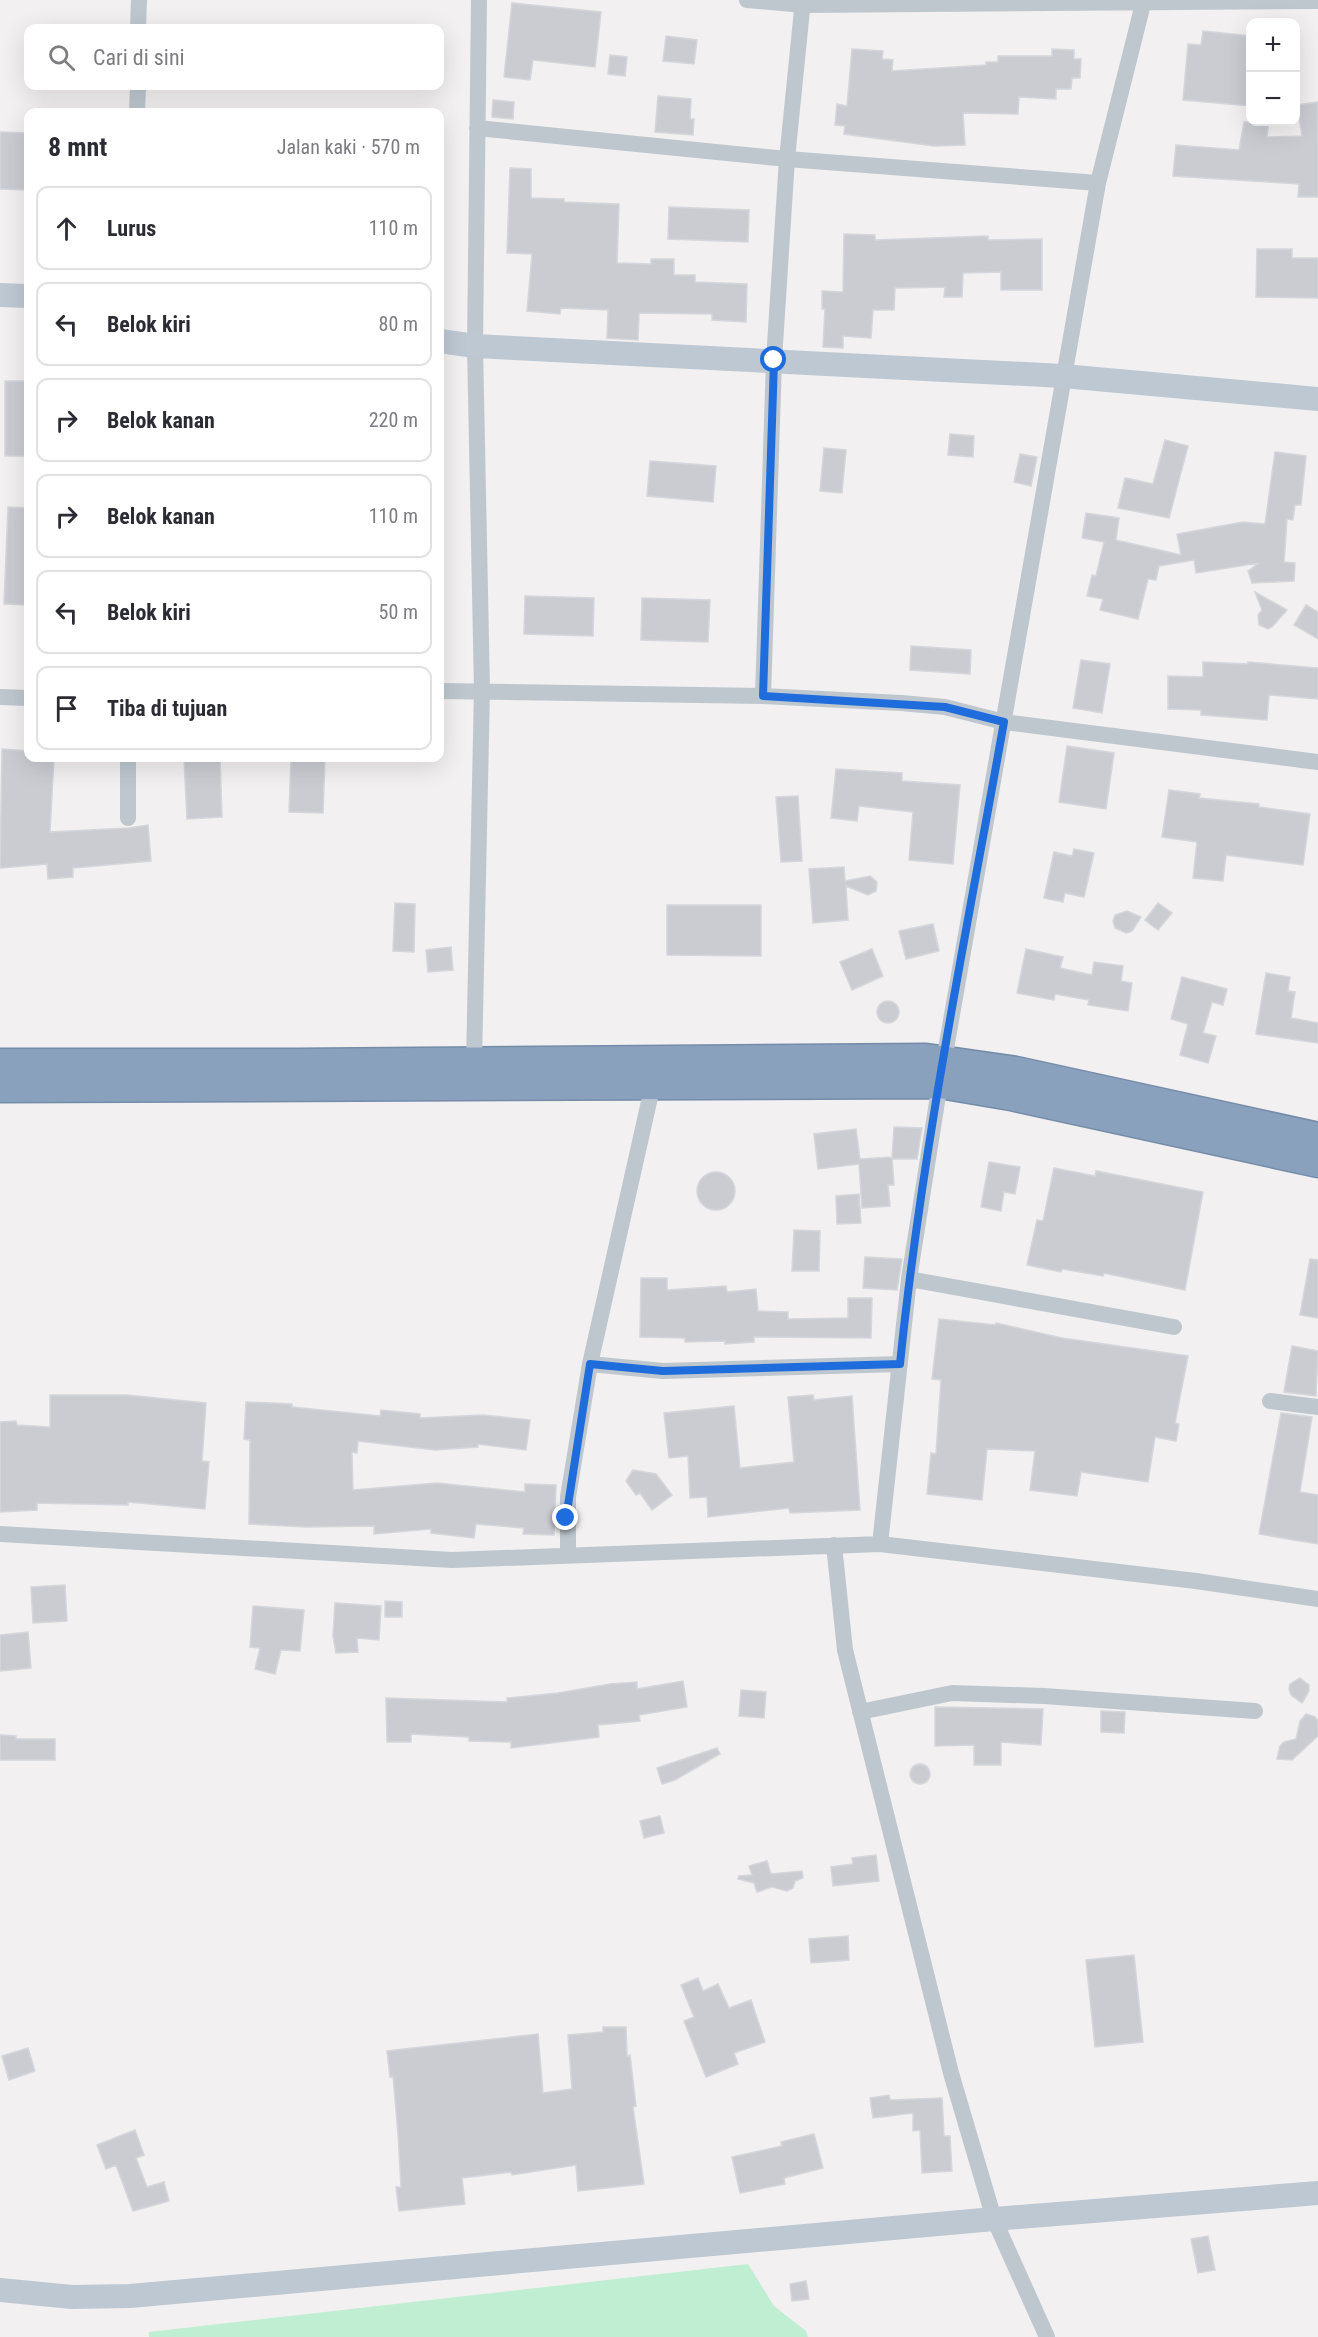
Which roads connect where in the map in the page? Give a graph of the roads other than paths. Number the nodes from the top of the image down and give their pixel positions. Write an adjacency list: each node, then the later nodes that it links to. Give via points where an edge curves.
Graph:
1 (139, 0): 7 (street)
2 (479, 0): 10 (street)
3 (747, 0): 6 (street)
4 (1144, 0): 5 (street); 6 (street); 12 (street)
5 (1318, 1)
6 (803, 2): 11 (street)
7 (138, 24)
8 (138, 90): 9 (street)
9 (137, 108)
10 (477, 128): 11 (street); 16 (street)
11 (787, 159): 12 (street); 17 (street)
12 (1098, 183): 18 (street)
13 (0, 294): 14 (street)
14 (24, 296)
15 (444, 342): 16 (street)
16 (475, 346): 17 (street); 20 (street)
17 (774, 360): 18 (street); 22 (street)
18 (1063, 376): 19 (street); 25 (street)
19 (1318, 399)
20 (483, 690): 21 (street); 22 (street); 29 (street)
21 (444, 691)
22 (763, 696): 25 (street, via 945,707)
23 (0, 697): 24 (street)
24 (24, 698)
25 (1004, 722): 27 (street); 31 (street)
26 (128, 762): 28 (street)
27 (1318, 762)
28 (128, 818)
29 (474, 1062): 30 (highway); 31 (highway)
30 (0, 1064)
31 (942, 1071): 32 (highway); 34 (highway, via 1016,1072); 35 (highway, via 1011,1095); 36 (street)
32 (653, 1084): 33 (highway); 38 (street)
33 (0, 1087)
34 (1318, 1138)
35 (1318, 1162)
36 (909, 1279): 37 (street); 39 (street)
37 (1174, 1326)
38 (590, 1364): 39 (street, via 663,1371); 45 (street, via 568,1497)
39 (900, 1364): 43 (street)
40 (1270, 1401): 41 (street)
41 (1318, 1407)
42 (0, 1534): 45 (street, via 413,1559)
43 (880, 1544): 44 (street); 46 (street)
44 (834, 1545): 45 (street); 48 (street, via 845,1650)
45 (568, 1555)
46 (1318, 1599)
47 (1255, 1711): 48 (street, via 952,1693)
48 (860, 1712): 50 (street, via 951,2073)
49 (1318, 2193): 50 (street)
50 (994, 2219): 51 (street, via 130,2296 72,2297); 52 (street)
51 (0, 2290)
52 (1047, 2337)

